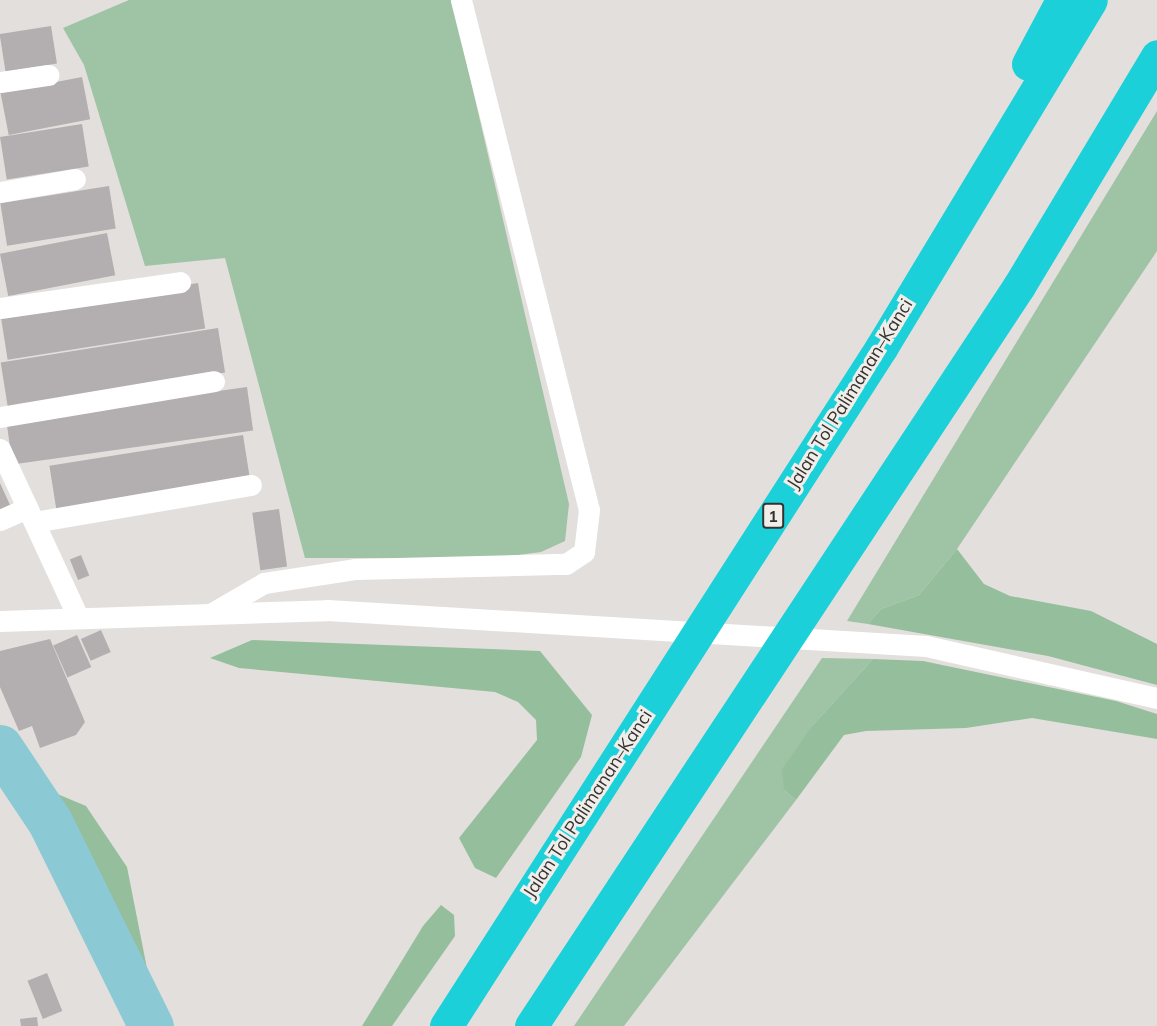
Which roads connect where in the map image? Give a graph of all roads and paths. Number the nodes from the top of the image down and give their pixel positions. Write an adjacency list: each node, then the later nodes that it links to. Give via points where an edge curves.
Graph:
1 (462, 0): 18 (street, via 589,510 584,552 566,564 356,569 264,583)
2 (1062, 0): 11 (highway, via 906,286)
3 (1091, 0): 11 (highway, Jalan Tol Palimanan–Kanci / 1)
4 (1157, 56): 23 (highway, via 1019,285)
5 (48, 75): 6 (street)
6 (0, 82)
7 (75, 179): 8 (street)
8 (0, 192)
9 (180, 282): 10 (street)
10 (0, 308)
11 (881, 348): 22 (highway, Jalan Tol Palimanan–Kanci / 1)
12 (214, 381): 13 (street)
13 (0, 417)
14 (0, 449): 16 (street)
15 (251, 485): 16 (street)
16 (31, 515): 17 (street); 19 (street)
17 (0, 520)
18 (212, 613): 19 (street); 21 (street, via 327,610 926,646)
19 (77, 615): 20 (street)
20 (0, 621)
21 (1157, 698)
22 (446, 1026)
23 (531, 1026)

